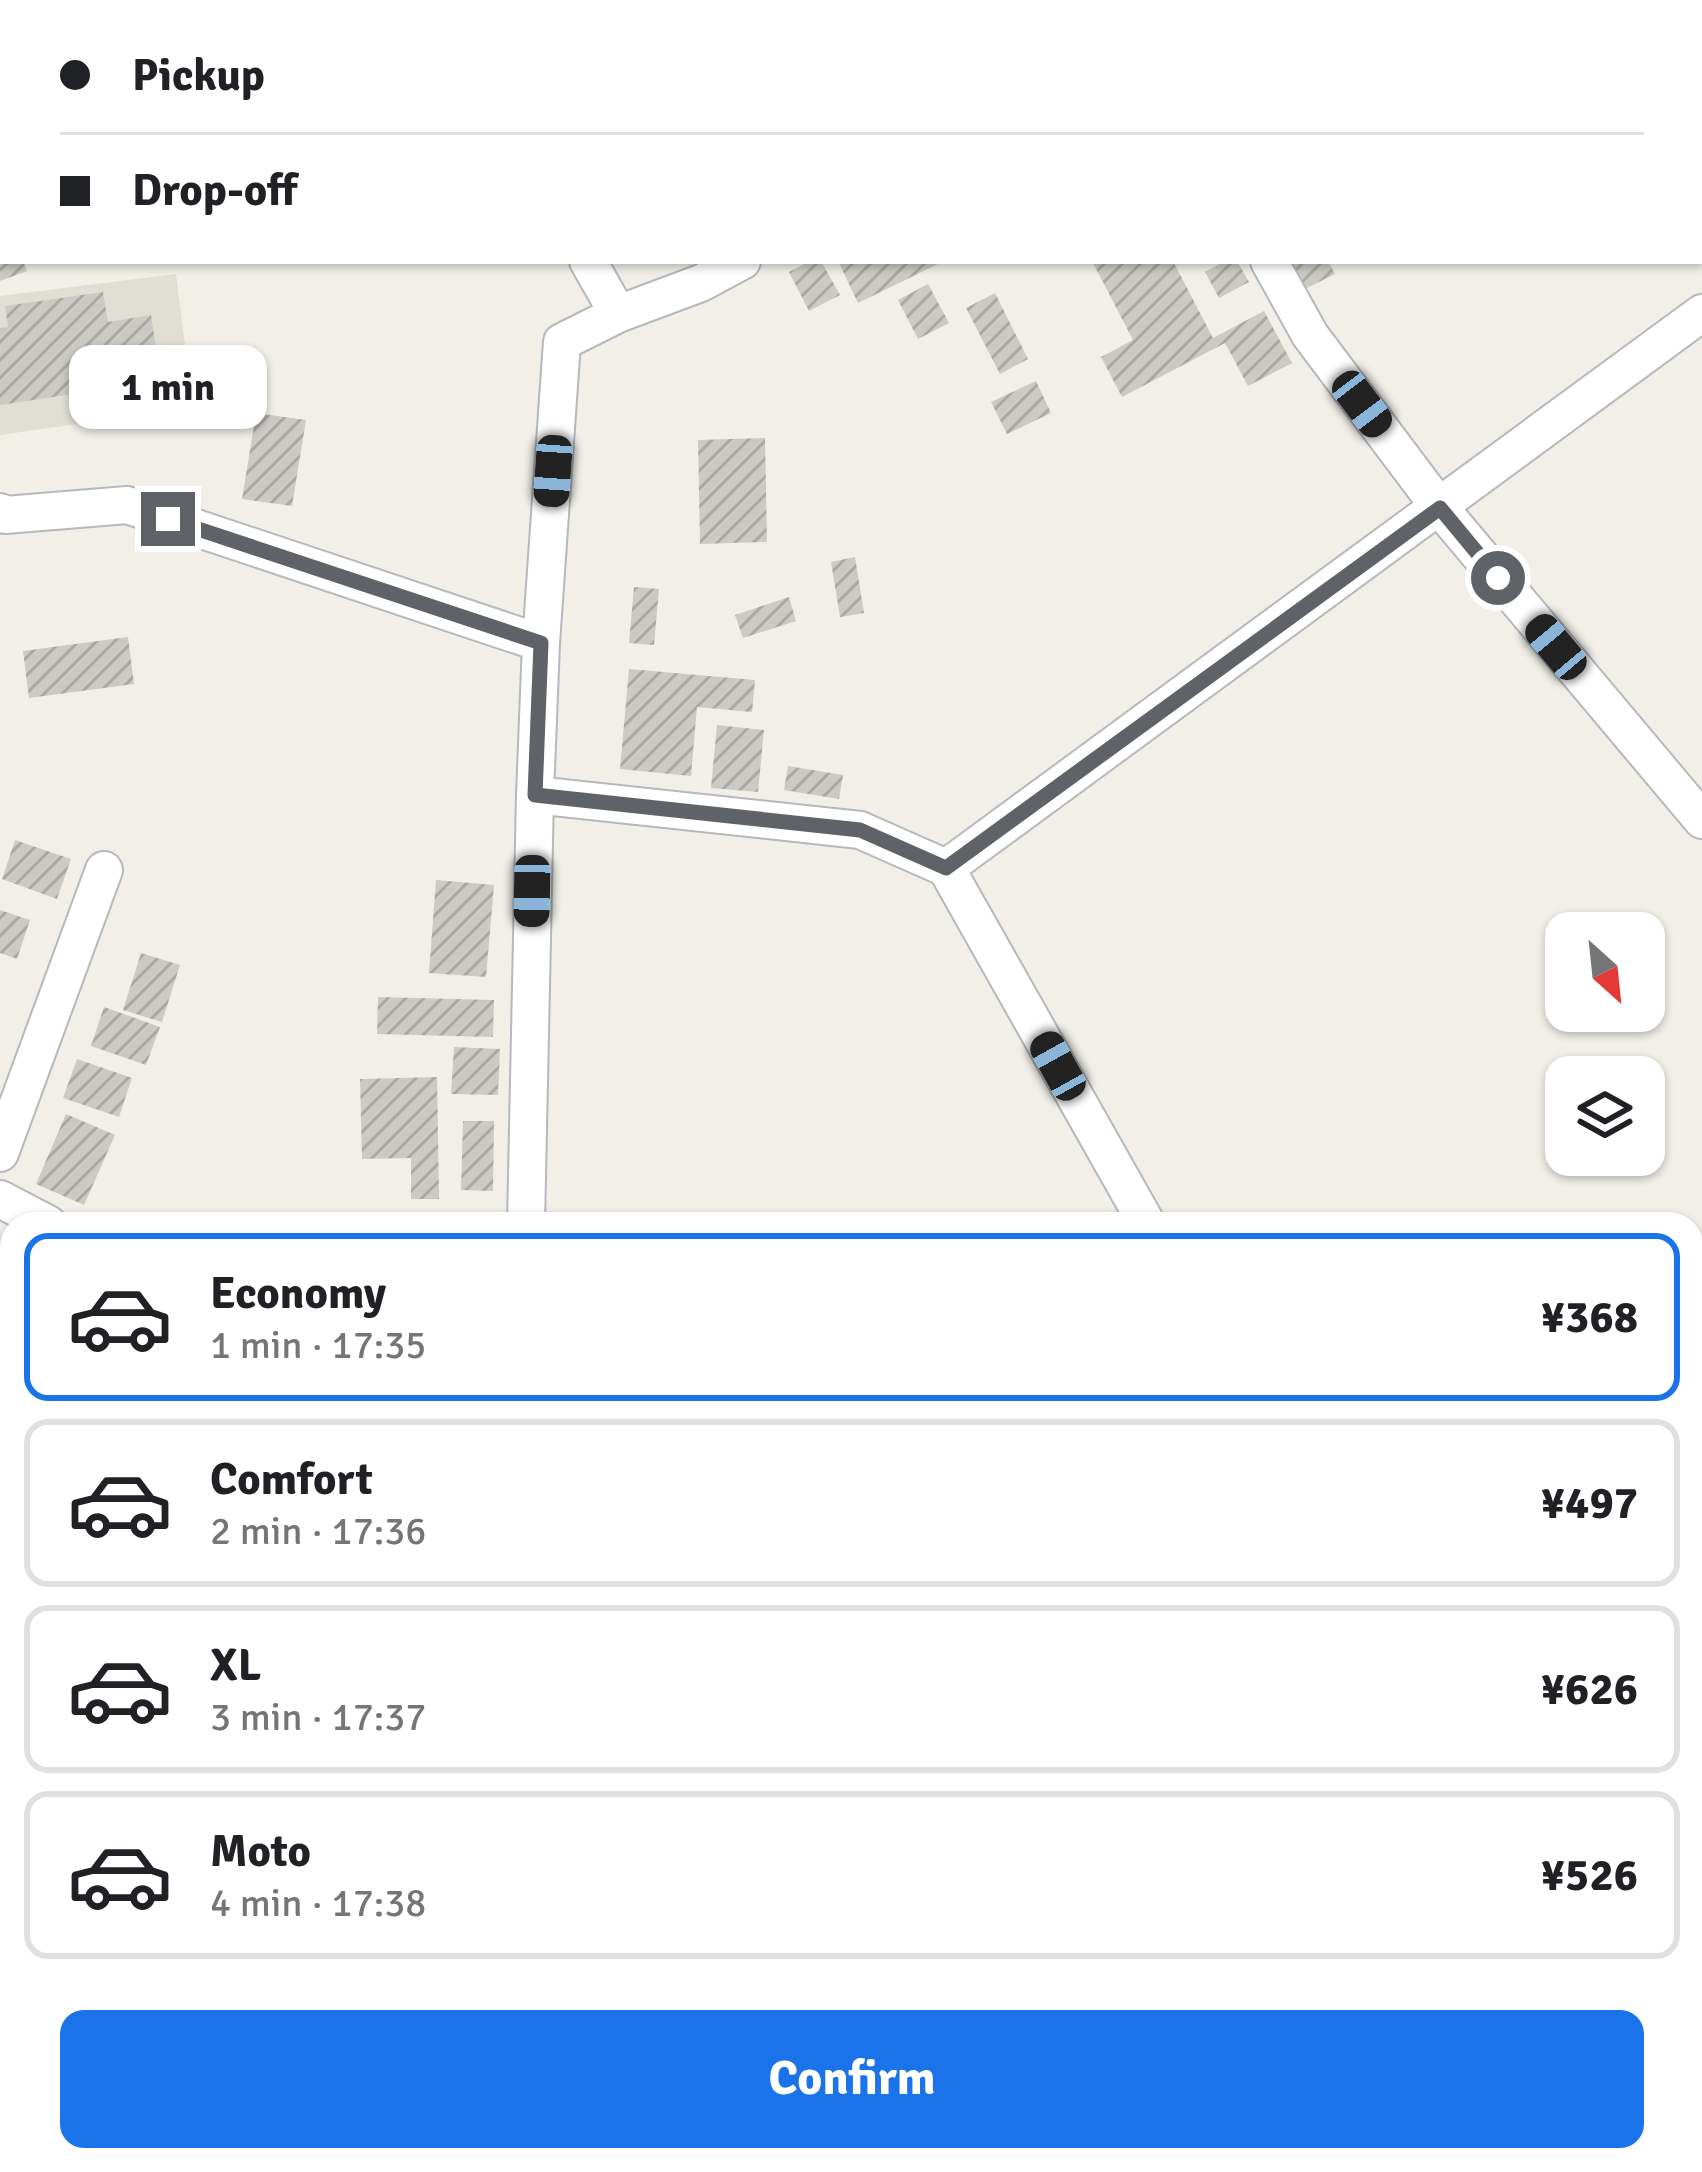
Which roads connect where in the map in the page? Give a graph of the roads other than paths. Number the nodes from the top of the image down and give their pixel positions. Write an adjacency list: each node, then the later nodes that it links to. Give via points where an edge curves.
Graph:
1 (589, 264): 5 (street)
2 (736, 264): 5 (street)
3 (1271, 264): 6 (street, via 1310,335)
4 (1702, 313): 6 (street)
5 (618, 314): 8 (street, via 562,342)
6 (1440, 508): 10 (street); 11 (street)
7 (0, 512): 8 (street, via 127,505)
8 (541, 643): 9 (street)
9 (535, 795): 11 (street, via 860,830); 14 (street)
10 (1702, 820)
11 (946, 868): 15 (street)
12 (104, 870): 13 (street)
13 (0, 1153)
14 (526, 1212)
15 (1140, 1212)

